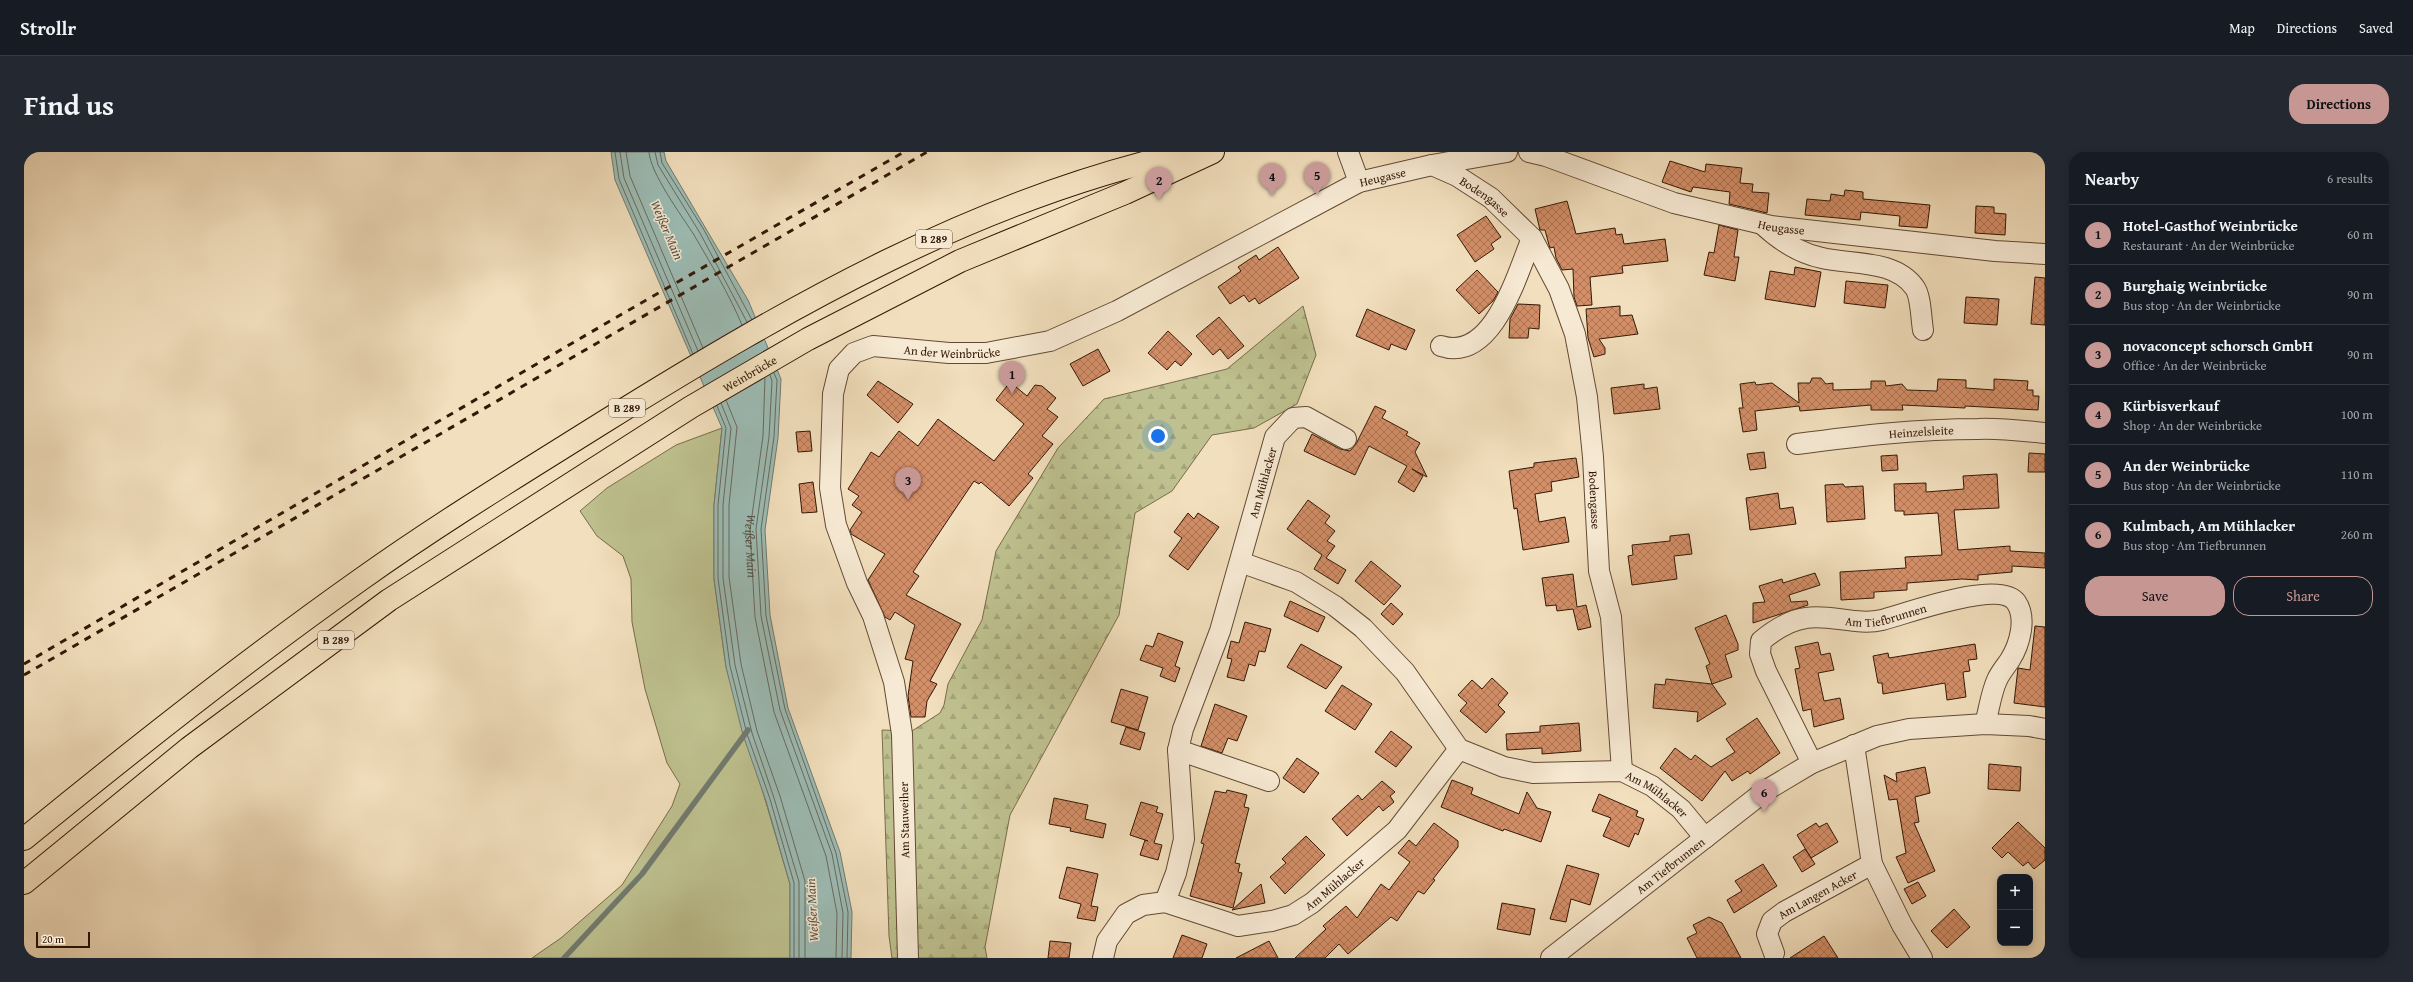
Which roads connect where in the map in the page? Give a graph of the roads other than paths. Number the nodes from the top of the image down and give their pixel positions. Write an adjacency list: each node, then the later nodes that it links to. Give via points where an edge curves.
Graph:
1 (1189, 152): 27 (highway, B 289, via 1080,180 905,250 793,309 674,378 442,523 360,580 166,723)
2 (1214, 152): 29 (highway, Weinbrücke / B 289, via 1125,193 960,261 808,339 691,407 389,600 189,748)
3 (1348, 152): 7 (street, Heugasse)
4 (1508, 152): 6 (street, Heugasse)
5 (1529, 152): 8 (street, Heugasse, via 1674,202)
6 (1432, 165): 7 (street, Heugasse); 9 (street, Bodengasse, via 1457,176 1491,198)
7 (1359, 182): 17 (street, An der Weinbrücke, via 1117,311 1050,341 1019,349 986,353 949,353 873,346 854,354 839,369 833,394 830,488 836,525 857,583 873,616)
8 (1762, 224): 10 (street, Heugasse, via 1899,241); 11 (street, via 1779,240 1796,250 1822,258 1889,270 1907,279 1916,289)
9 (1532, 238): 12 (street, via 1504,304 1484,337 1472,345 1461,348 1451,349); 24 (street, Bodengasse, via 1559,289 1575,334 1586,397 1593,457 1599,571 1611,617)
10 (2045, 254)
11 (1923, 330)
12 (1442, 346)
13 (2045, 433): 15 (street, Heinzelsleite, via 1980,429 1919,430)
14 (1346, 439): 16 (street, Am Mühlacker, via 1306,417 1293,418 1275,437)
15 (1798, 444)
16 (1240, 562): 21 (street, via 1296,582 1335,606 1363,628 1405,672); 22 (street, Am Mühlacker, via 1220,631 1183,729)
17 (894, 682): 32 (street, Am Stauweiher, via 902,734)
18 (1985, 724): 19 (street, Am Tiefbrunnen, via 2029,726); 20 (street, Am Tiefbrunnen, via 1909,729 1877,736); 23 (street, Am Tiefbrunnen, via 1997,680 2012,658 2021,631 2020,612 2009,596 1995,594 1955,598 1880,620 1805,618 1773,631 1761,641 1760,654)
19 (2045, 730)
20 (1854, 745): 23 (street, Am Tiefbrunnen); 28 (street, Am Langen Acker)
21 (1460, 749): 24 (street, Am Mühlacker, via 1504,767 1533,773); 30 (street, Am Mühlacker, via 1397,830 1312,903 1293,915 1238,926)
22 (1178, 750): 25 (street); 30 (street, Am Mühlacker, via 1184,839 1176,873)
23 (1812, 763): 26 (street, Am Tiefbrunnen, via 1765,791)
24 (1622, 771): 26 (street, Am Mühlacker, via 1652,786 1675,804)
25 (1270, 781)
26 (1705, 838): 34 (street, Am Tiefbrunnen)
27 (24, 839)
28 (1872, 864): 31 (street, Am Langen Acker, via 1804,900 1772,921 1767,934); 35 (street, Am Langen Acker, via 1902,925)
29 (24, 883)
30 (1165, 902): 33 (street, Am Mühlacker, via 1143,905 1126,914 1107,941)
31 (1774, 953)
32 (908, 958)
33 (1103, 958)
34 (1551, 958)
35 (1922, 958)

